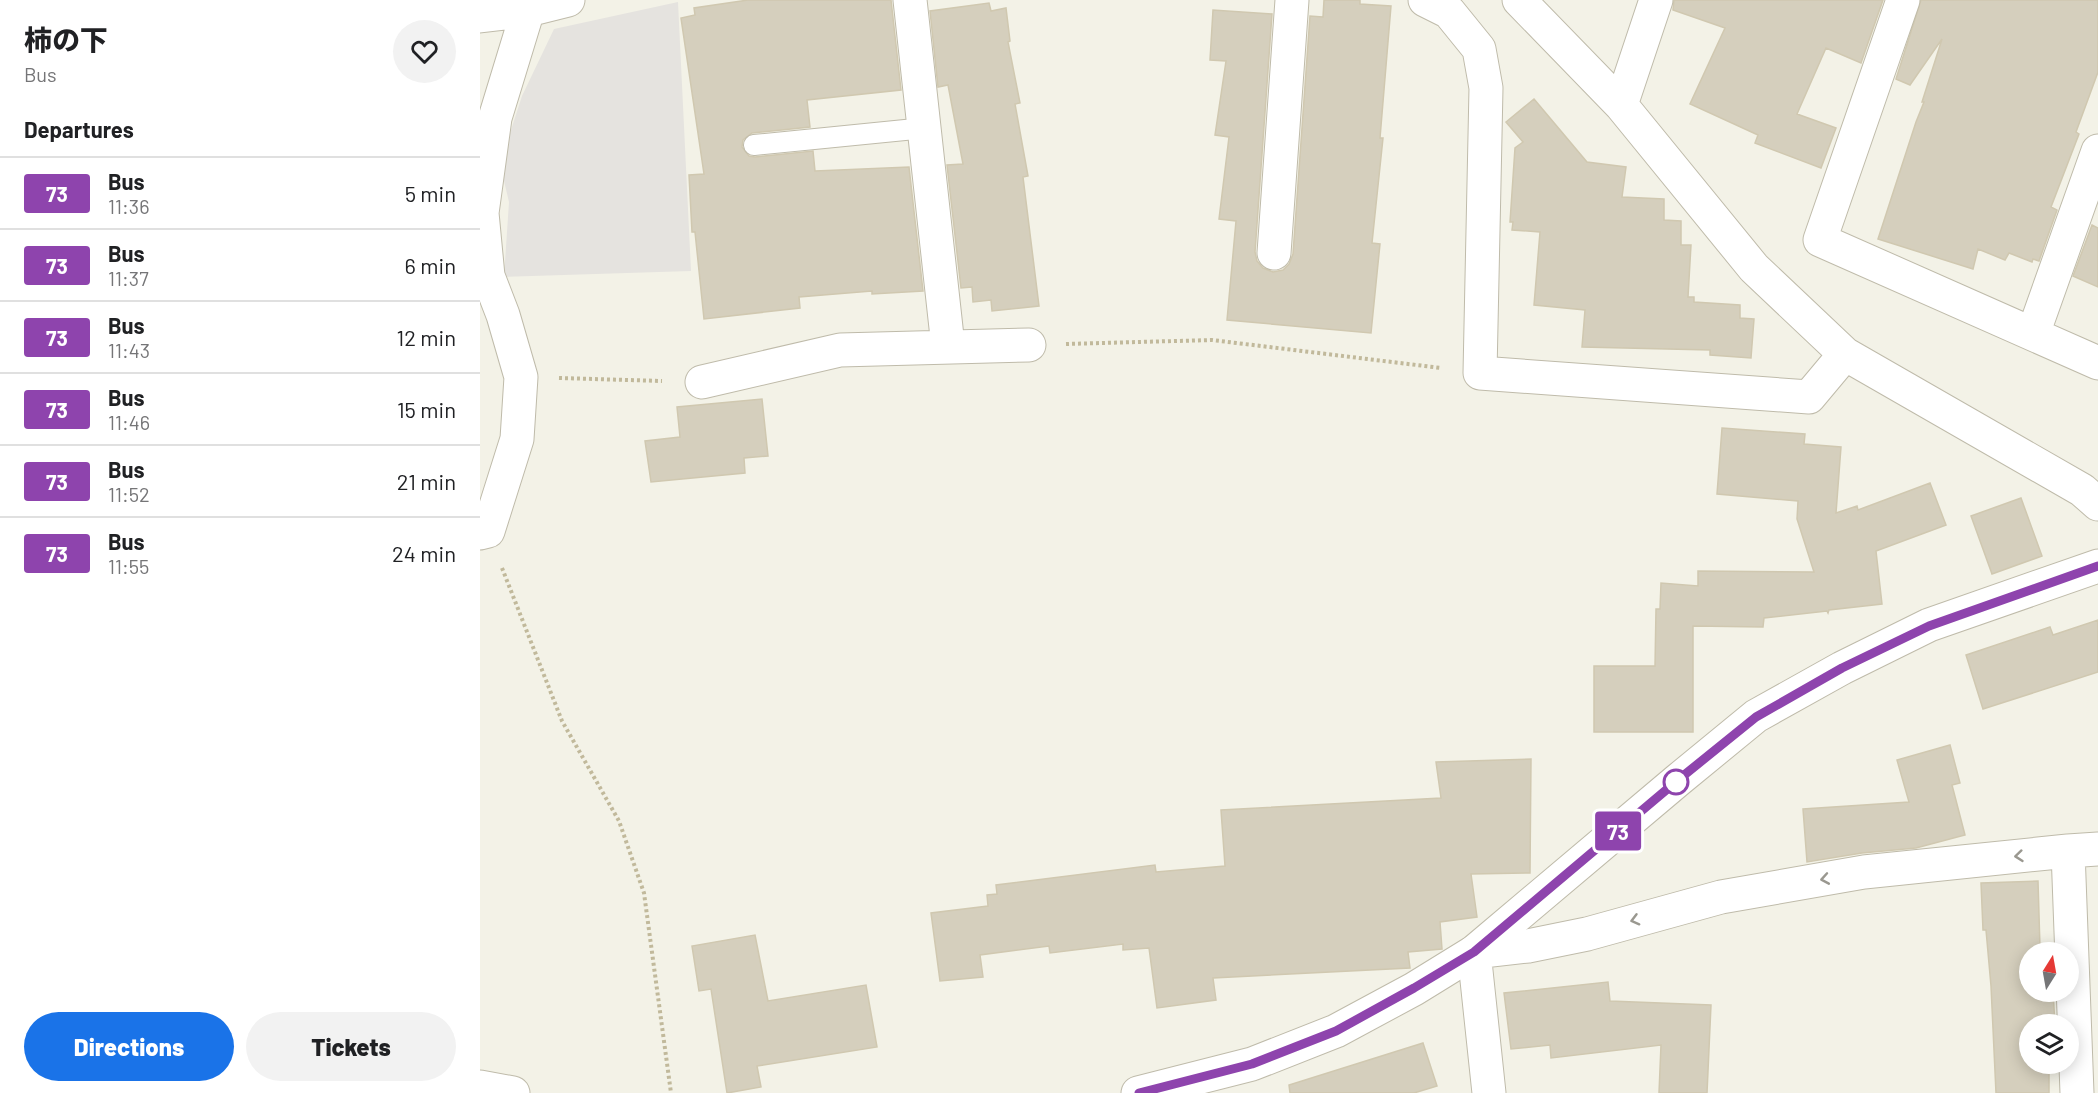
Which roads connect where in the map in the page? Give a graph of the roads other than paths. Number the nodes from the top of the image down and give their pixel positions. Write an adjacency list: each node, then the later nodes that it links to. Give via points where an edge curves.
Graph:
1 (568, 0): 8 (street)
2 (910, 0): 11 (street)
3 (1292, 0): 14 (street)
4 (1425, 0): 18 (street, via 1449,12 1479,49 1486,88 1480,373 1809,397)
5 (1519, 0): 10 (street)
6 (1656, 0): 10 (street)
7 (1903, 0): 15 (street, via 1820,240)
8 (527, 5): 9 (street); 22 (street, via 495,118 482,213 488,276 521,377 517,440)
9 (480, 15)
10 (1622, 105): 18 (street, via 1754,268)
11 (925, 129): 12 (lane); 17 (street)
12 (754, 146)
13 (2098, 151): 15 (street)
14 (1274, 253)
15 (2033, 334): 19 (street)
16 (1029, 345): 17 (street)
17 (948, 346): 20 (street, via 840,350)
18 (1845, 354): 21 (street, via 2082,490)
19 (2098, 363)
20 (702, 382)
21 (2098, 504)
22 (484, 532)
23 (2098, 566): 25 (street, via 1929,626 1842,668 1756,717)
24 (2083, 850): 25 (street, one-way to 25, via 1864,872 1721,897 1587,934); 30 (street)
25 (1474, 952): 28 (street, via 1336,1031 1252,1064); 29 (street)
26 (480, 1088): 27 (street)
27 (513, 1093)
28 (1138, 1093)
29 (1489, 1093)
30 (2077, 1093)

